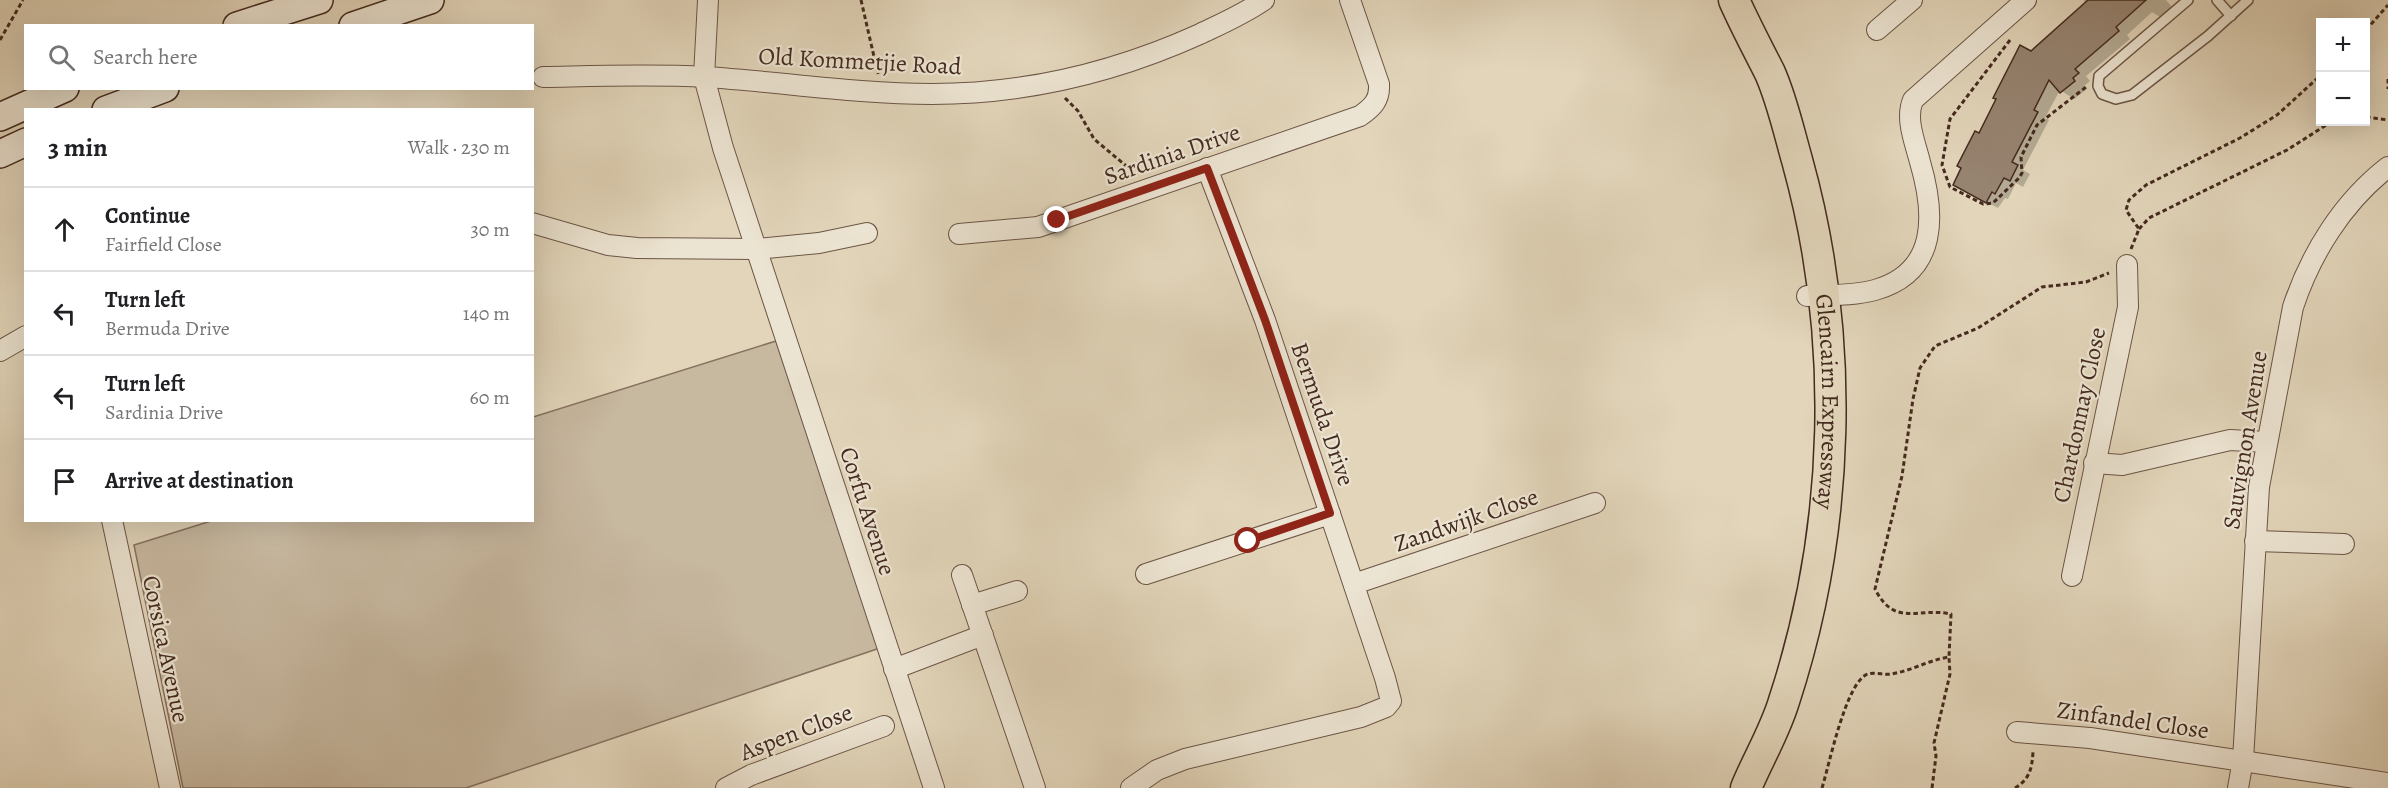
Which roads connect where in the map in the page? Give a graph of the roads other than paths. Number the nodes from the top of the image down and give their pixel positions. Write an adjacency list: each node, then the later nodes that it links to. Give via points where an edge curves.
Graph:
1 (319, 0): 13 (main road)
2 (430, 0): 14 (main road)
3 (708, 0): 17 (street, Corfu Avenue)
4 (1264, 0): 17 (street, Old Kommetjie Road, via 1167,49 1047,84 968,93 883,93)
5 (1350, 0): 25 (street, Sardinia Drive, via 1379,84 1374,105 1360,116)
6 (1734, 0): 31 (main road, Glencairn Expressway, via 1755,48)
7 (1912, 0): 15 (street)
8 (2025, 0): 31 (street, via 1913,100 1911,130 1931,211 1928,239 1920,256 1905,273 1884,287)
9 (2188, 0): 12 (lane, via 2099,76 2102,94 2116,99 2132,95)
10 (2217, 0): 12 (lane)
11 (2248, 0): 12 (lane)
12 (2231, 16)
13 (243, 24)
14 (359, 24)
15 (1877, 30)
16 (543, 77): 17 (street, Old Kommetjie Road)
17 (704, 77): 29 (street, Corfu Avenue)
18 (61, 90): 21 (main road)
19 (160, 90): 20 (main road)
20 (111, 108)
21 (0, 117)
22 (24, 143): 23 (main road)
23 (0, 154)
24 (2388, 167): 34 (street, Sauvignon Avenue, via 2349,203 2304,279 2293,307)
25 (1207, 168): 28 (street, Sardinia Drive, via 1038,227); 37 (street, Bermuda Drive, via 1265,320)
26 (534, 224): 29 (street, via 619,247)
27 (867, 233): 29 (street)
28 (959, 234)
29 (757, 249): 48 (street, Corfu Avenue)
30 (2127, 265): 35 (street, Chardonnay Close, via 2128,307)
31 (1815, 296): 51 (main road, Glencairn Expressway, via 1806,516 1795,595); 51 (main road, Glencairn Expressway, via 1830,368 1828,479 1817,567 1801,643 1784,703)
32 (24, 337): 33 (street)
33 (0, 351)
34 (2266, 442): 35 (street, via 2230,440 2122,465); 39 (street, Sauvignon Avenue)
35 (2094, 463): 43 (street, Chardonnay Close)
36 (1595, 503): 44 (street, Zandwijk Close)
37 (1330, 513): 41 (street); 44 (street, Bermuda Drive)
38 (112, 522): 54 (street, Corsica Avenue)
39 (2255, 541): 40 (street); 52 (street, Sauvignon Avenue)
40 (2344, 544)
41 (1146, 574)
42 (962, 575): 46 (street)
43 (2072, 576)
44 (1354, 584): 58 (street, Bermuda Drive, via 1391,697 1386,707 1314,730 1246,742 1185,759 1157,770)
45 (1017, 591): 46 (street)
46 (972, 604): 47 (street)
47 (983, 635): 48 (street); 57 (street)
48 (894, 669): 56 (street, Corfu Avenue)
49 (884, 726): 55 (street, Aspen Close)
50 (2026, 732): 52 (street, Zinfandel Close)
51 (1759, 756): 59 (main road, Glencairn Expressway)
52 (2243, 760): 53 (street, Zinfandel Close); 60 (street, Sauvignon Avenue)
53 (2388, 783)
54 (171, 788)
55 (726, 788)
56 (934, 788)
57 (1035, 788)
58 (1131, 788)
59 (1746, 788)
60 (2238, 788)

